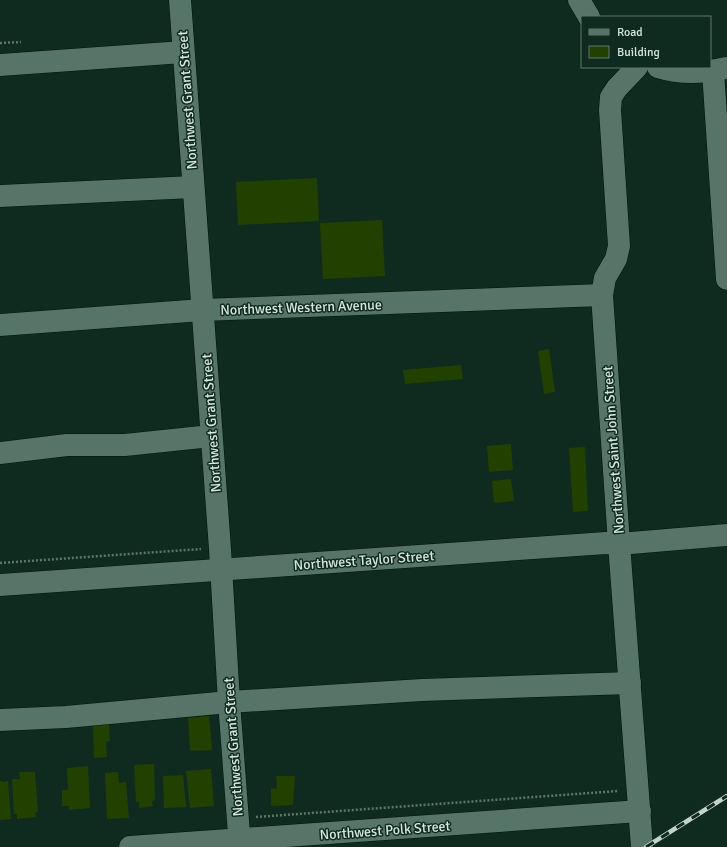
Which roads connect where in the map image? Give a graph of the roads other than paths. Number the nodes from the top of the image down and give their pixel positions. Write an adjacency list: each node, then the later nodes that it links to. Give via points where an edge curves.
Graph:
1 (180, 0): 4 (street, Northwest Grant Street)
2 (579, 0): 3 (street)
3 (588, 16)
4 (183, 52): 5 (street); 9 (street, Northwest Grant Street)
5 (0, 64)
6 (637, 68): 12 (street, Northwest Saint John Street, via 616,88 611,97 619,246 616,259 605,278)
7 (663, 68): 8 (street, via 689,73)
8 (720, 70): 11 (street)
9 (193, 187): 10 (street); 13 (street, Northwest Grant Street)
10 (0, 196)
11 (727, 279)
12 (602, 295): 13 (street, Northwest Western Avenue); 18 (street, Northwest Saint John Street)
13 (202, 310): 14 (street, Northwest Western Avenue); 15 (street, Northwest Grant Street)
14 (0, 325)
15 (211, 436): 16 (street, via 125,445 67,445); 19 (street, Northwest Grant Street)
16 (0, 453)
17 (727, 535): 18 (street, Northwest Taylor Street)
18 (619, 544): 19 (street, Northwest Taylor Street); 21 (street, Northwest Saint John Street)
19 (221, 570): 20 (street, Northwest Taylor Street); 22 (street, Northwest Grant Street)
20 (0, 585)
21 (630, 683): 22 (street, via 422,690); 24 (street, Northwest Saint John Street)
22 (229, 702): 23 (street, via 66,717); 25 (street, Northwest Grant Street)
23 (0, 720)
24 (640, 811): 25 (street, Northwest Polk Street); 27 (street, Northwest Saint John Street)
25 (240, 843): 26 (street, Northwest Polk Street)
26 (130, 847)
27 (642, 847)

